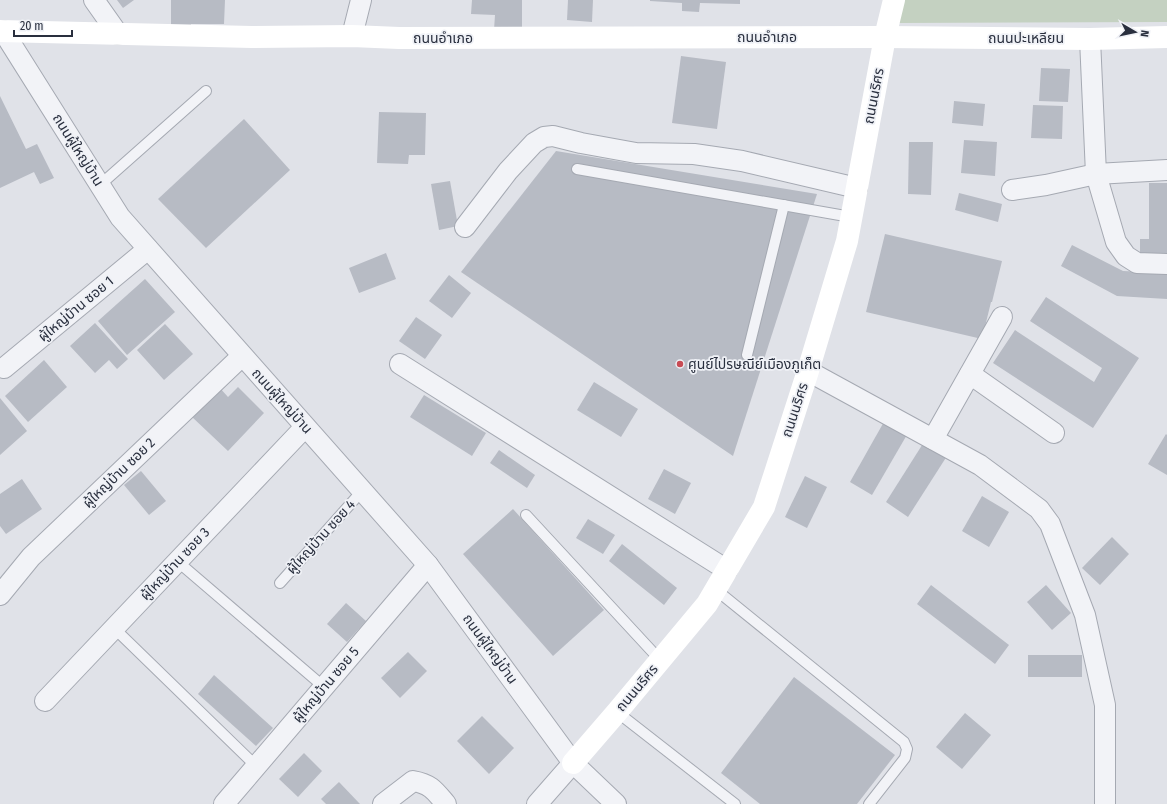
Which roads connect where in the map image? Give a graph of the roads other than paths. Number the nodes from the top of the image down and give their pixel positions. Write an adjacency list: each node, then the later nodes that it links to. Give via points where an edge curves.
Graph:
1 (94, 0): 5 (street)
2 (361, 0): 6 (street)
3 (894, 0): 7 (street, ถนนนริศร)
4 (1, 31): 5 (street, ถนนอำเภอ); 14 (street, ถนนผู้ใหญ่บ้าน)
5 (118, 34): 6 (street, ถนนอำเภอ, via 252,38)
6 (352, 36): 7 (street, ถนนอำเภอ)
7 (886, 37): 9 (street, ถนนปะเหลียน); 15 (street, ถนนนริศร)
8 (1167, 37): 9 (street, ถนนปะเหลียน)
9 (1090, 39): 13 (street)
10 (206, 91): 14 (lane)
11 (577, 169): 17 (lane)
12 (1167, 170): 13 (street)
13 (1096, 174): 16 (street); 21 (street, via 1116,242 1126,256 1137,263)
14 (100, 185): 20 (street, ถนนผู้ใหญ่บ้าน, via 120,217)
15 (857, 188): 18 (street, ถนนนริศร); 19 (street, via 742,161 694,154 636,153 552,136 534,143 508,171)
16 (1012, 190)
17 (784, 205): 18 (lane); 23 (lane)
18 (851, 217): 27 (street, ถนนนริศร, via 847,241)
19 (465, 227)
20 (148, 249): 24 (street, ถนนผู้ใหญ่บ้าน); 26 (street, ผู้ใหญ่บ้าน ซอย 1)
21 (1167, 264)
22 (1002, 318): 28 (street)
23 (747, 355)
24 (242, 356): 29 (street, ถนนผู้ใหญ่บ้าน); 39 (street, ผู้ใหญ่บ้าน ซอย 2, via 31,557)
25 (400, 364): 36 (street)
26 (4, 368)
27 (808, 371): 31 (street); 36 (street, ถนนนริศร, via 764,507)
28 (970, 374): 30 (street); 31 (street)
29 (305, 427): 32 (street, ถนนผู้ใหญ่บ้าน); 34 (street, ผู้ใหญ่บ้าน ซอย 3)
30 (1054, 432)
31 (933, 439): 54 (street, via 980,465 1039,509 1050,524 1084,615 1105,705)
32 (362, 491): 35 (street, ถนนผู้ใหญ่บ้าน); 37 (lane, ผู้ใหญ่บ้าน ซอย 4)
33 (526, 515): 41 (lane)
34 (177, 561): 40 (street, ผู้ใหญ่บ้าน ซอย 3); 42 (lane)
35 (428, 565): 42 (street, ผู้ใหญ่บ้าน ซอย 5); 45 (street, ถนนผู้ใหญ่บ้าน)
36 (727, 570): 38 (street, ถนนนริศร)
37 (280, 583)
38 (716, 589): 41 (street, ถนนนริศร, via 707,604); 53 (lane, via 904,742 907,749 905,758)
39 (0, 595)
40 (114, 628): 43 (street, ผู้ใหญ่บ้าน ซอย 3); 46 (lane)
41 (660, 660): 44 (street, ถนนนริศร)
42 (324, 687): 46 (street, ผู้ใหญ่บ้าน ซอย 5)
43 (45, 701)
44 (617, 712): 45 (street, ถนนนริศร); 52 (lane)
45 (573, 763): 50 (street); 51 (street, ถนนผู้ใหญ่บ้าน)
46 (256, 766): 47 (street, ผู้ใหญ่บ้าน ซอย 5)
47 (224, 804)
48 (383, 804): 49 (street, via 413,781 431,786)
49 (446, 804)
50 (537, 804)
51 (616, 804)
52 (735, 804)
53 (870, 804)
54 (1105, 804)

